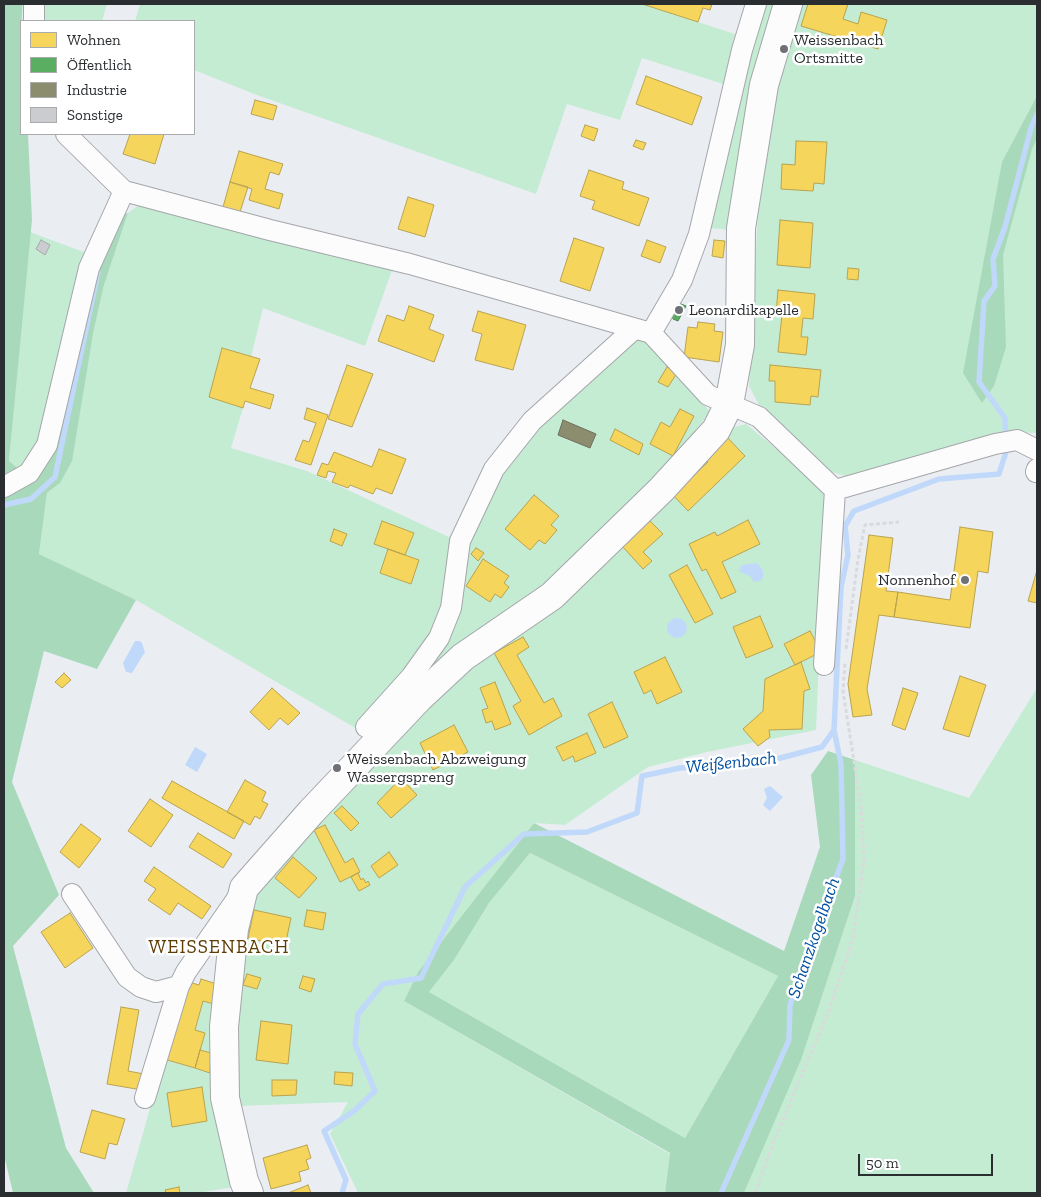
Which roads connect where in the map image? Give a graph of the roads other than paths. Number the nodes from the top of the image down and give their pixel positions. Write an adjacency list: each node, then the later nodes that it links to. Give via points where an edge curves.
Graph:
1 (34, 4): 4 (street)
2 (756, 4): 7 (street, via 698,234 682,280)
3 (788, 4): 8 (street, via 764,85 741,228 740,345)
4 (34, 20)
5 (67, 135): 6 (street)
6 (124, 191): 7 (street, via 410,264); 10 (street, via 89,268 47,445 29,473)
7 (642, 331): 8 (street, via 708,394); 13 (street, via 532,421 494,469 460,541 451,608 438,638 411,677)
8 (729, 404): 11 (street, via 759,417); 14 (street, via 716,430 661,490 552,596 464,657 419,698)
9 (1037, 450): 11 (street, via 1017,440 996,444)
10 (4, 487)
11 (835, 490): 12 (street)
12 (824, 665)
13 (366, 727)
14 (244, 888): 16 (street); 18 (street, via 234,929 224,1027 225,1098)
15 (72, 894): 16 (street, via 127,977 156,992)
16 (183, 979): 17 (street)
17 (145, 1098)
18 (249, 1193)

